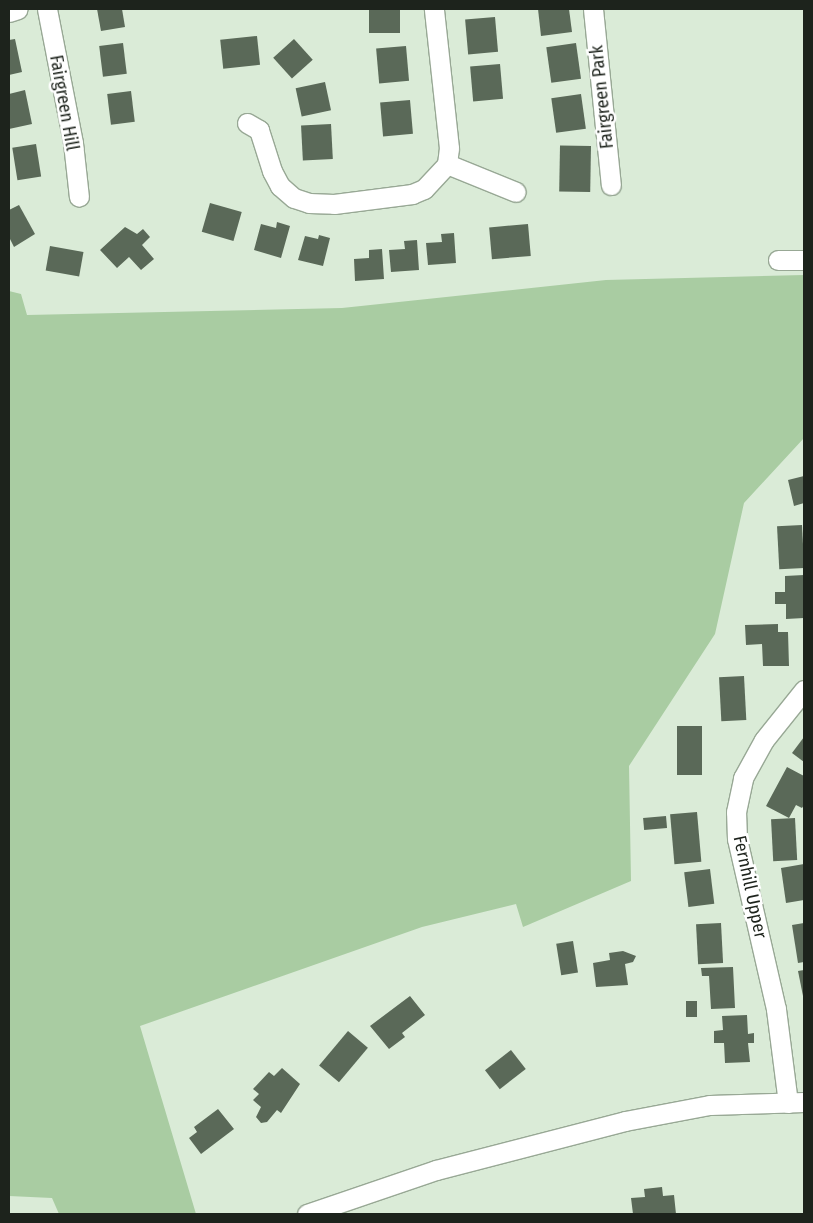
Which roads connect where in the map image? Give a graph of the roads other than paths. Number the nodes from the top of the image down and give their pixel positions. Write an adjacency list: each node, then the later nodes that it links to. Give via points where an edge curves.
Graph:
1 (18, 9): 5 (street)
2 (47, 9): 10 (street, Fairgreen Hill, via 73,143)
3 (434, 9): 7 (street, via 450,148)
4 (593, 9): 8 (street, Fairgreen Park)
5 (9, 12)
6 (247, 123): 7 (street, via 259,130 280,186 294,198 309,203 334,204 412,194 437,178)
7 (447, 164): 9 (street)
8 (611, 185)
9 (516, 192)
10 (78, 197)
11 (778, 260): 12 (street)
12 (804, 260)
13 (804, 690): 14 (street, Fernhill Upper, via 764,740 743,778 736,812 737,839)
14 (796, 1103): 15 (street, via 710,1105 624,1121 436,1170)
15 (307, 1214)

